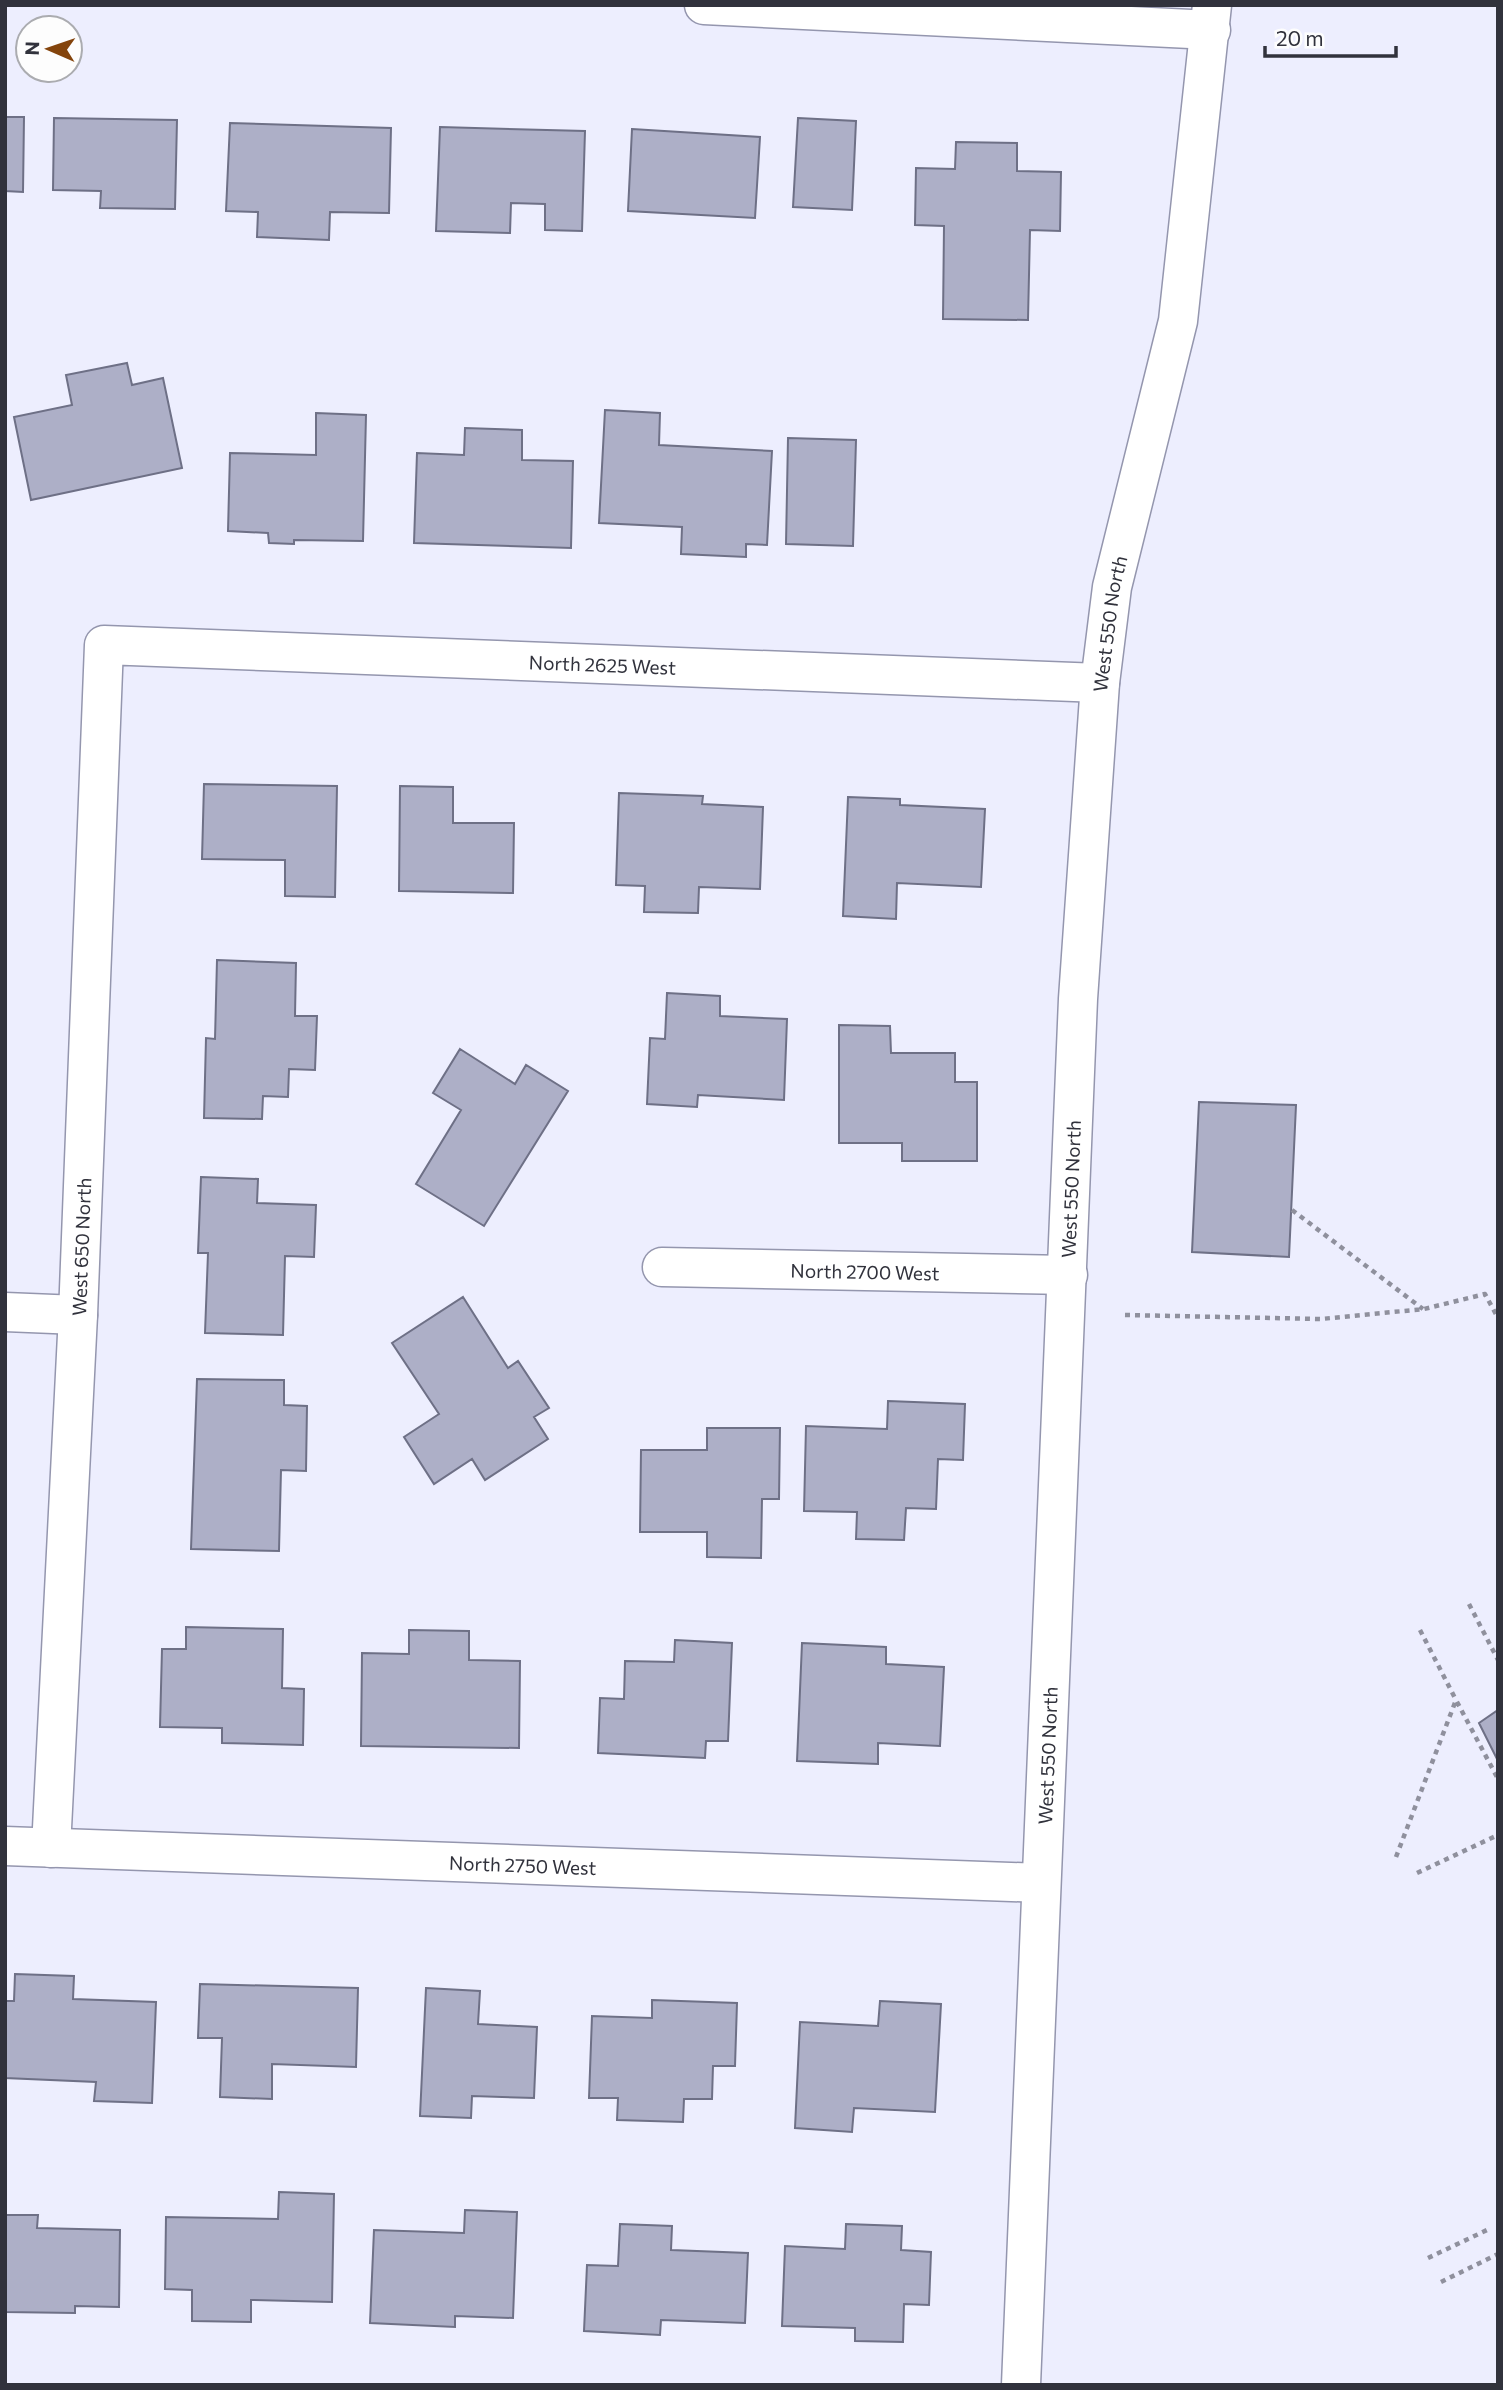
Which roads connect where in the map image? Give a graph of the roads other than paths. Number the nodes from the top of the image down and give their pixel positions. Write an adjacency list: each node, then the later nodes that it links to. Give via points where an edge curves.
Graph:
1 (704, 5): 2 (street)
2 (1212, 17): 4 (street, West 550 North, via 1178,321 1112,587)
3 (104, 645): 4 (street, North 2625 West); 8 (street, West 650 North)
4 (1100, 683): 6 (street, West 550 North, via 1078,999)
5 (662, 1267): 6 (street, North 2700 West)
6 (1068, 1275): 11 (street, West 550 North)
7 (5, 1312): 8 (street)
8 (78, 1315): 10 (street, West 650 North)
9 (5, 1846): 10 (street, North 2750 West)
10 (51, 1847): 11 (street, North 2750 West)
11 (1041, 1883): 12 (street, West 550 North)
12 (1021, 2385)

